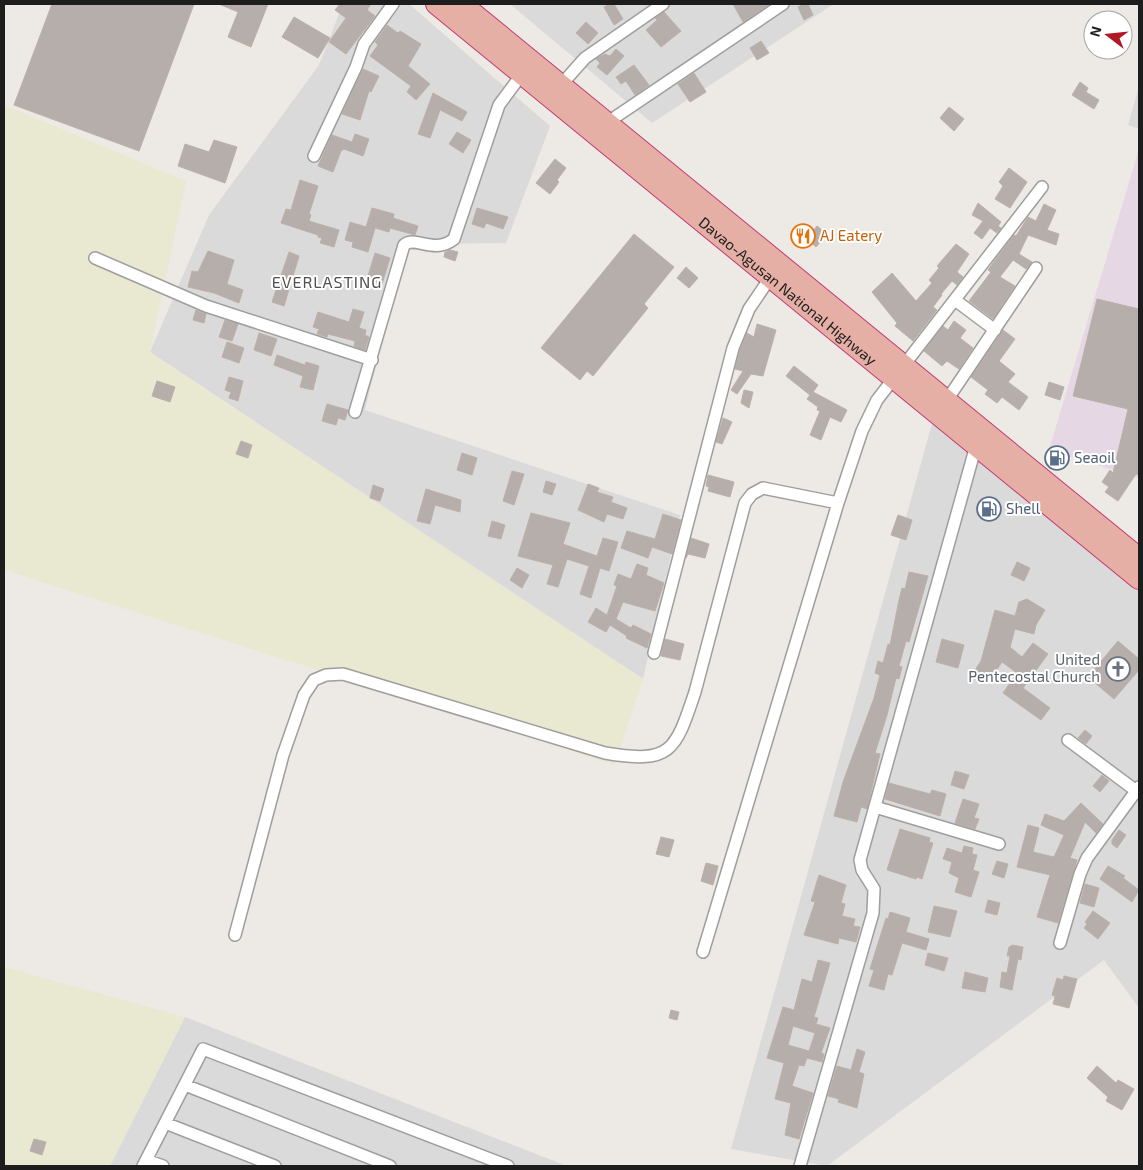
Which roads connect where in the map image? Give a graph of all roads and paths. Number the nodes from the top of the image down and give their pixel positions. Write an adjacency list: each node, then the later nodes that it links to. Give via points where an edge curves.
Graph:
1 (393, 4): 9 (street, via 364,44)
2 (436, 4): 6 (highway, Davao-Agusan National Highway)
3 (462, 4): 6 (highway, Davao-Agusan National Highway)
4 (663, 4): 7 (street, via 585,58)
5 (783, 4): 8 (street)
6 (527, 68): 7 (highway, Davao-Agusan National Highway); 11 (highway, Davao-Agusan National Highway); 17 (street, via 499,105 454,239 437,246 412,241 404,245)
7 (561, 84): 8 (highway, Davao-Agusan National Highway)
8 (608, 122): 11 (highway, Davao-Agusan National Highway)
9 (314, 156)
10 (1042, 187): 15 (street)
11 (738, 241): 14 (highway, Davao-Agusan National Highway); 18 (highway, Davao-Agusan National Highway)
12 (95, 258): 17 (street, via 206,306)
13 (1036, 268): 16 (street)
14 (770, 278): 18 (highway, Davao-Agusan National Highway); 25 (street, via 749,309 733,348)
15 (955, 300): 16 (street); 18 (street)
16 (995, 330): 19 (street)
17 (372, 360): 20 (street)
18 (899, 372): 19 (highway, Davao-Agusan National Highway); 21 (highway, Davao-Agusan National Highway); 22 (street, via 868,415)
19 (947, 400): 21 (highway, Davao-Agusan National Highway)
20 (356, 412)
21 (980, 438): 23 (highway, Davao-Agusan National Highway); 24 (highway, Davao-Agusan National Highway); 28 (street)
22 (838, 503): 30 (street, via 763,488 745,503 685,722 677,739 666,751 650,758 605,753 343,674 314,680 304,695 283,755); 32 (street)
23 (1139, 558)
24 (1139, 578)
25 (654, 653)
26 (1068, 740): 27 (street)
27 (1138, 790): 31 (street, via 1087,858)
28 (875, 807): 29 (street); 40 (street, via 860,860 862,870 874,889 873,913)
29 (999, 844)
30 (235, 935)
31 (1060, 943)
32 (703, 952)
33 (185, 1085): 34 (street); 38 (street); 39 (street, via 203,1049)
34 (165, 1123): 35 (street); 37 (street)
35 (144, 1163): 36 (street)
36 (164, 1166)
37 (275, 1166)
38 (390, 1166)
39 (508, 1166)
40 (800, 1166)

